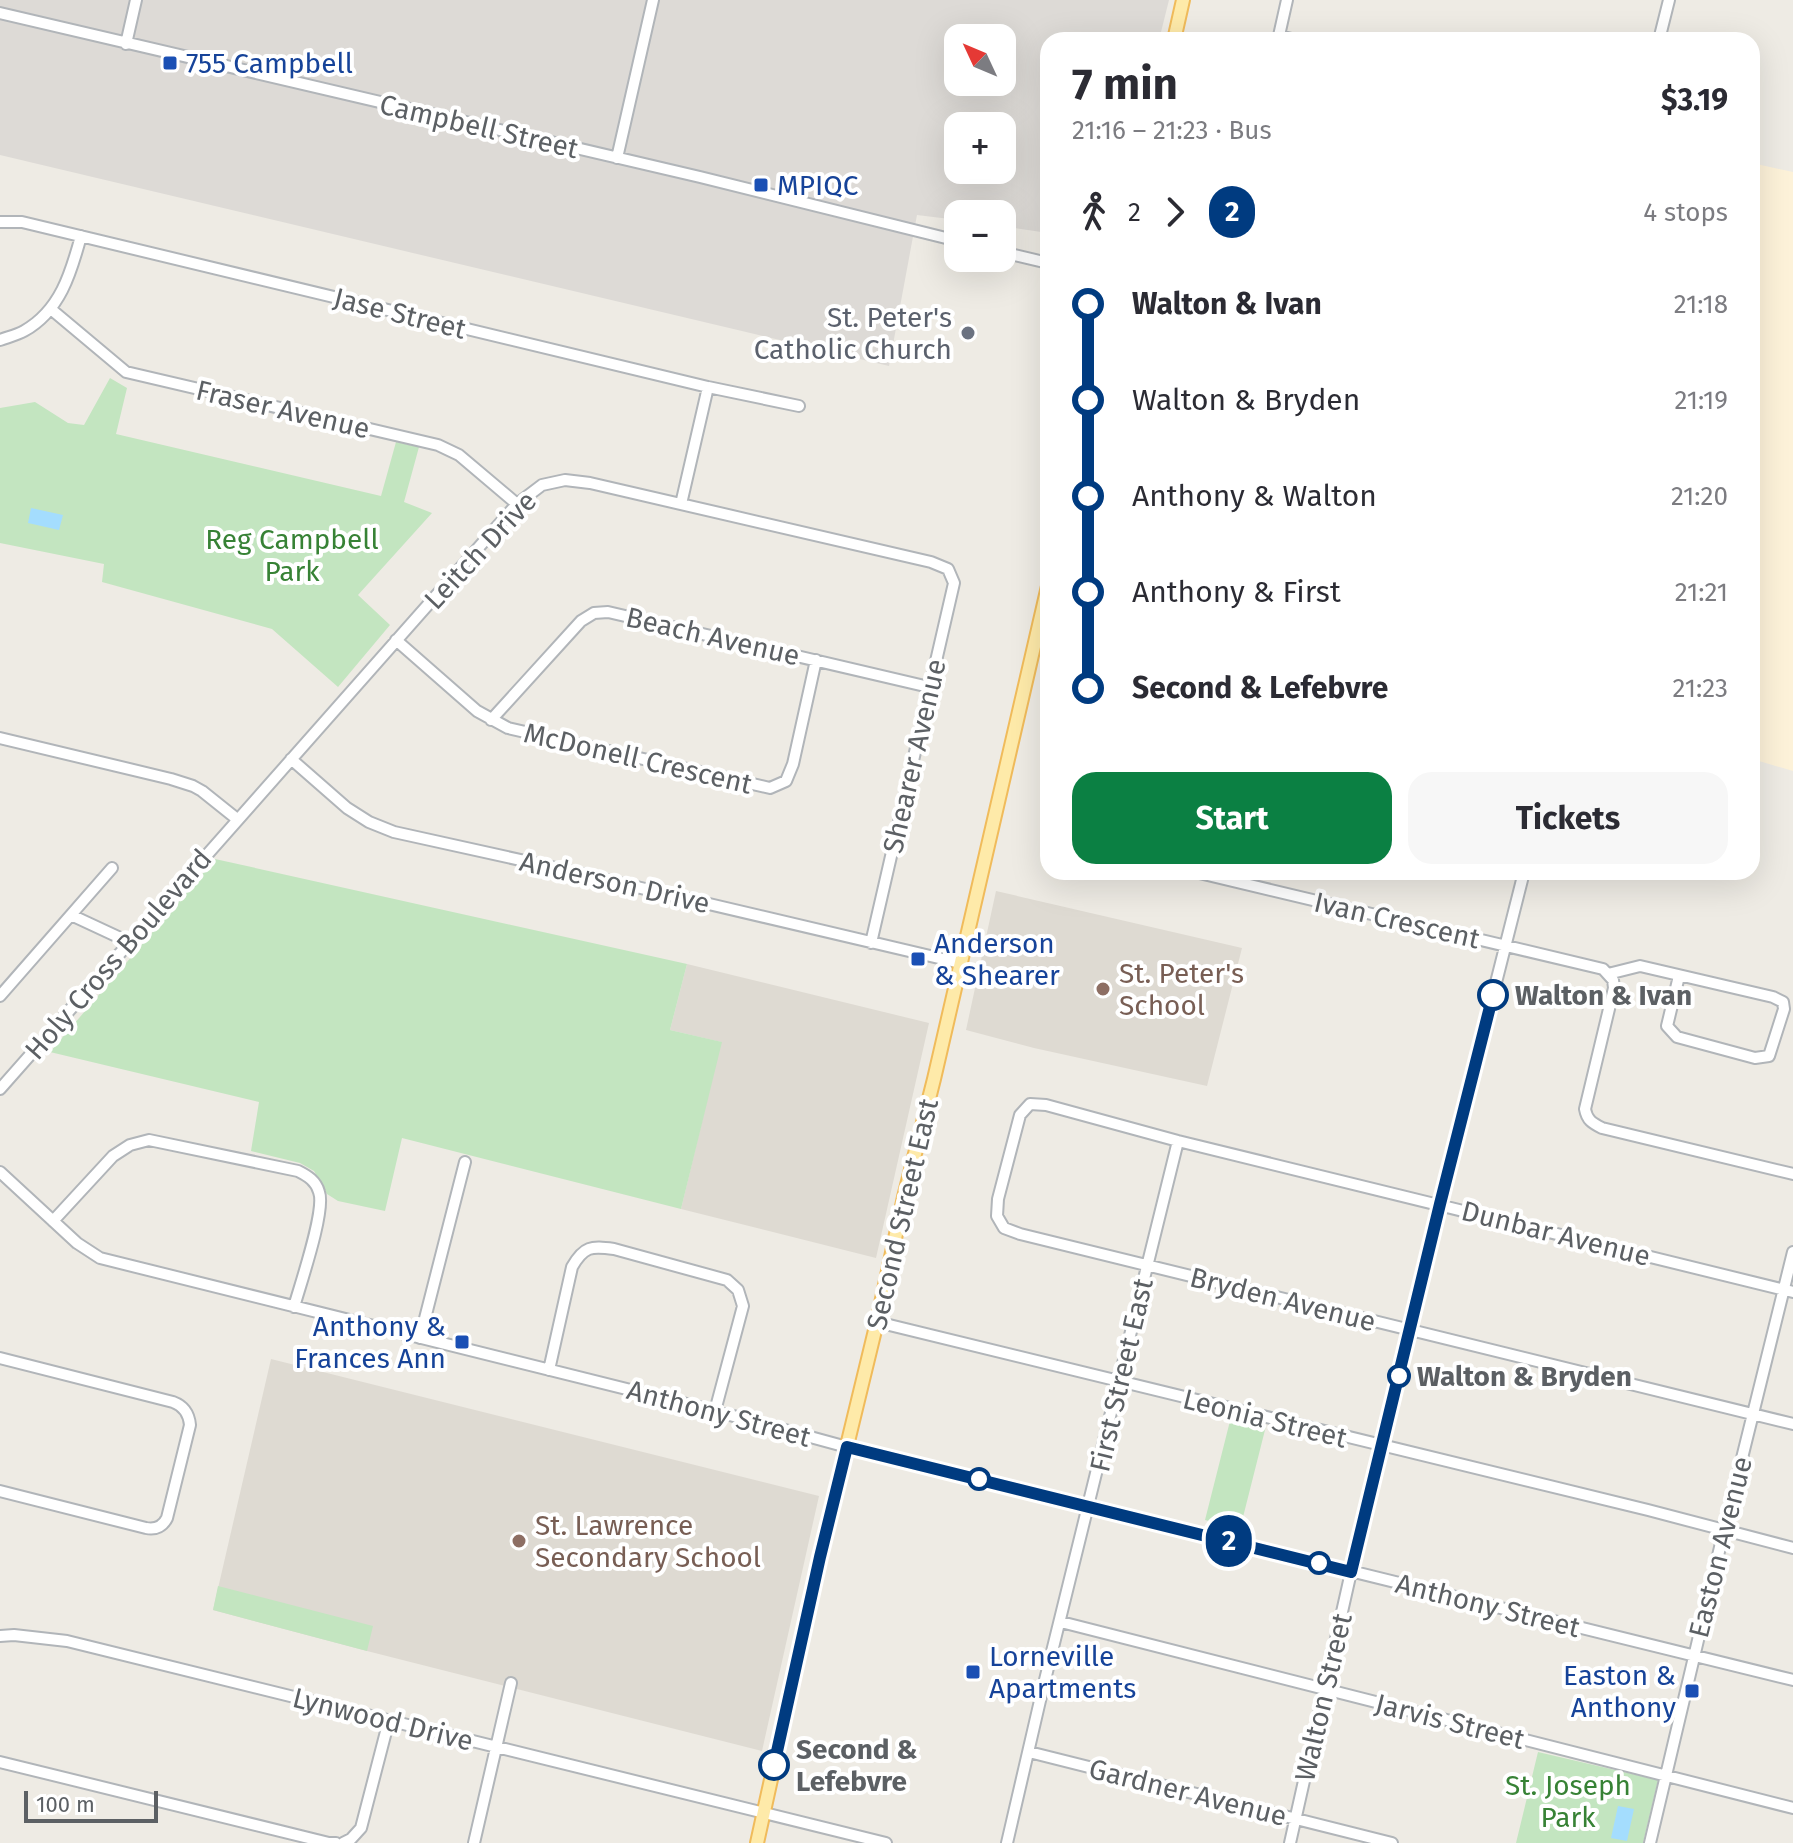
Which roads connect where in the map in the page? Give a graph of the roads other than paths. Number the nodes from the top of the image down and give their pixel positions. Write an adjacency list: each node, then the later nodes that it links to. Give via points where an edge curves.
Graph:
1 (136, 0): 10 (street)
2 (653, 0): 11 (street)
3 (1183, 0): 7 (main road)
4 (1287, 0): 8 (street)
5 (1669, 0): 9 (street)
6 (0, 13): 10 (street, Campbell Street)
7 (1176, 32)
8 (1279, 32)
9 (1661, 32)
10 (126, 44): 11 (street, Campbell Street)
11 (617, 158): 14 (street, Campbell Street)
12 (0, 222): 13 (street, Jase Street)
13 (81, 236): 17 (street); 19 (street, Jase Street)
14 (944, 238)
15 (1016, 255): 16 (street)
16 (1040, 261)
17 (52, 310): 18 (street, via 24,331); 21 (street, Fraser Avenue, via 126,372 438,445 459,455)
18 (0, 340)
19 (708, 387): 20 (street, Jase Street); 22 (street)
20 (799, 406)
21 (517, 504): 22 (street, Leitch Drive, via 542,485 565,480); 25 (street, Leitch Drive)
22 (681, 504): 23 (street, Leitch Drive)
23 (948, 569): 27 (street, Shearer Avenue, via 954,583)
24 (1040, 620): 39 (main road, Second Street East)
25 (396, 640): 28 (street, McDonell Crescent); 30 (street, Leitch Drive)
26 (816, 660): 27 (street, Beach Avenue); 28 (street, Beach Avenue, via 594,613); 28 (street, McDonell Crescent, via 793,764 786,781 770,788)
27 (929, 687): 37 (street, Shearer Avenue)
28 (491, 720)
29 (0, 738): 31 (street, via 182,782)
30 (291, 759): 31 (street, Leitch Drive); 37 (street, Anderson Drive, via 347,808 394,832)
31 (237, 819): 36 (street, Holy Cross Boulevard)
32 (112, 868): 35 (street)
33 (1231, 880): 38 (street, Ivan Crescent)
34 (1522, 880): 38 (street, Walton Street)
35 (71, 915): 36 (street); 42 (street)
36 (129, 942): 44 (street, Holy Cross Boulevard)
37 (871, 943): 39 (street, Anderson Drive)
38 (1505, 946): 40 (street, Ivan Crescent); 49 (street, Walton Street)
39 (960, 963): 55 (main road, Second Street East)
40 (1608, 974): 41 (street, via 1640,966); 48 (street, via 1614,988 1585,1109 1592,1124)
41 (1679, 976): 43 (street); 43 (street, via 1667,1026 1677,1037 1755,1058 1769,1056)
42 (0, 996)
43 (1788, 999)
44 (0, 1089)
45 (1178, 1141): 49 (street, Dunbar Avenue); 52 (street, First Street East); 52 (street, Dunbar Avenue, via 1030,1104 1020,1115 998,1199 997,1216 1004,1228)
46 (465, 1162): 57 (street)
47 (0, 1172): 50 (street, Anthony Street)
48 (1793, 1174)
49 (1440, 1204): 53 (street, Dunbar Avenue); 56 (street, Walton Street)
50 (53, 1221): 54 (street, Anthony Street, via 100,1258); 54 (street, via 113,1156 149,1140 298,1171 311,1177 320,1193 320,1212)
51 (1793, 1252): 53 (street, Easton Avenue)
52 (1147, 1265): 56 (street, Bryden Avenue); 60 (street, First Street East)
53 (1789, 1291): 62 (street, Easton Avenue)
54 (294, 1307): 57 (street, Anthony Street)
55 (877, 1322): 60 (street, Leonia Street); 65 (main road, Second Street East)
56 (1410, 1330): 62 (street, Bryden Avenue); 64 (street, Walton Street)
57 (420, 1338): 59 (street, Anthony Street)
58 (0, 1358): 66 (street, via 173,1402 183,1407 190,1425 161,1526 150,1529)
59 (549, 1370): 61 (street, Anthony Street); 61 (street, via 572,1267 580,1253 595,1247 614,1249 727,1280 738,1290 743,1306)
60 (1119, 1382): 64 (street, Leonia Street); 67 (street, First Street East)
61 (715, 1411): 65 (street, Anthony Street)
62 (1752, 1415): 63 (street, Bryden Avenue); 68 (street, Easton Avenue)
63 (1793, 1424)
64 (1382, 1446): 68 (street, Leonia Street); 70 (street, Walton Street)
65 (847, 1447): 67 (street, Anthony Street); 83 (main road, Second Street East)
66 (0, 1491)
67 (1089, 1506): 70 (street, Anthony Street); 71 (street, First Street East)
68 (1724, 1530): 69 (street, Leonia Street); 73 (street, Easton Avenue)
69 (1793, 1548)
70 (1351, 1572): 73 (street, Anthony Street); 76 (street, Walton Street)
71 (1061, 1622): 76 (street, Jarvis Street); 79 (street, First Street East)
72 (0, 1636): 77 (street, Lynwood Drive, via 67,1641)
73 (1693, 1655): 74 (street, Anthony Street); 81 (street, Easton Avenue)
74 (1793, 1680)
75 (511, 1683): 78 (street)
76 (1325, 1690): 81 (street, Jarvis Street); 84 (street, Walton Street)
77 (389, 1720): 78 (street, Lynwood Drive); 86 (street, via 361,1828)
78 (497, 1747): 83 (street, Lynwood Drive); 87 (street)
79 (1029, 1752): 84 (street, Gardner Avenue); 90 (street, First Street East)
80 (0, 1762): 85 (street)
81 (1665, 1775): 82 (street, Jarvis Street); 93 (street, Easton Avenue)
82 (1793, 1808)
83 (764, 1814): 88 (main road, Second Street East); 89 (street, Lynwood Drive)
84 (1296, 1819): 91 (street, Walton Street); 92 (street, Gardner Avenue)
85 (336, 1843)
86 (343, 1843)
87 (474, 1843)
88 (757, 1843)
89 (886, 1843)
90 (1007, 1843)
91 (1290, 1843)
92 (1392, 1843)
93 (1650, 1843)

